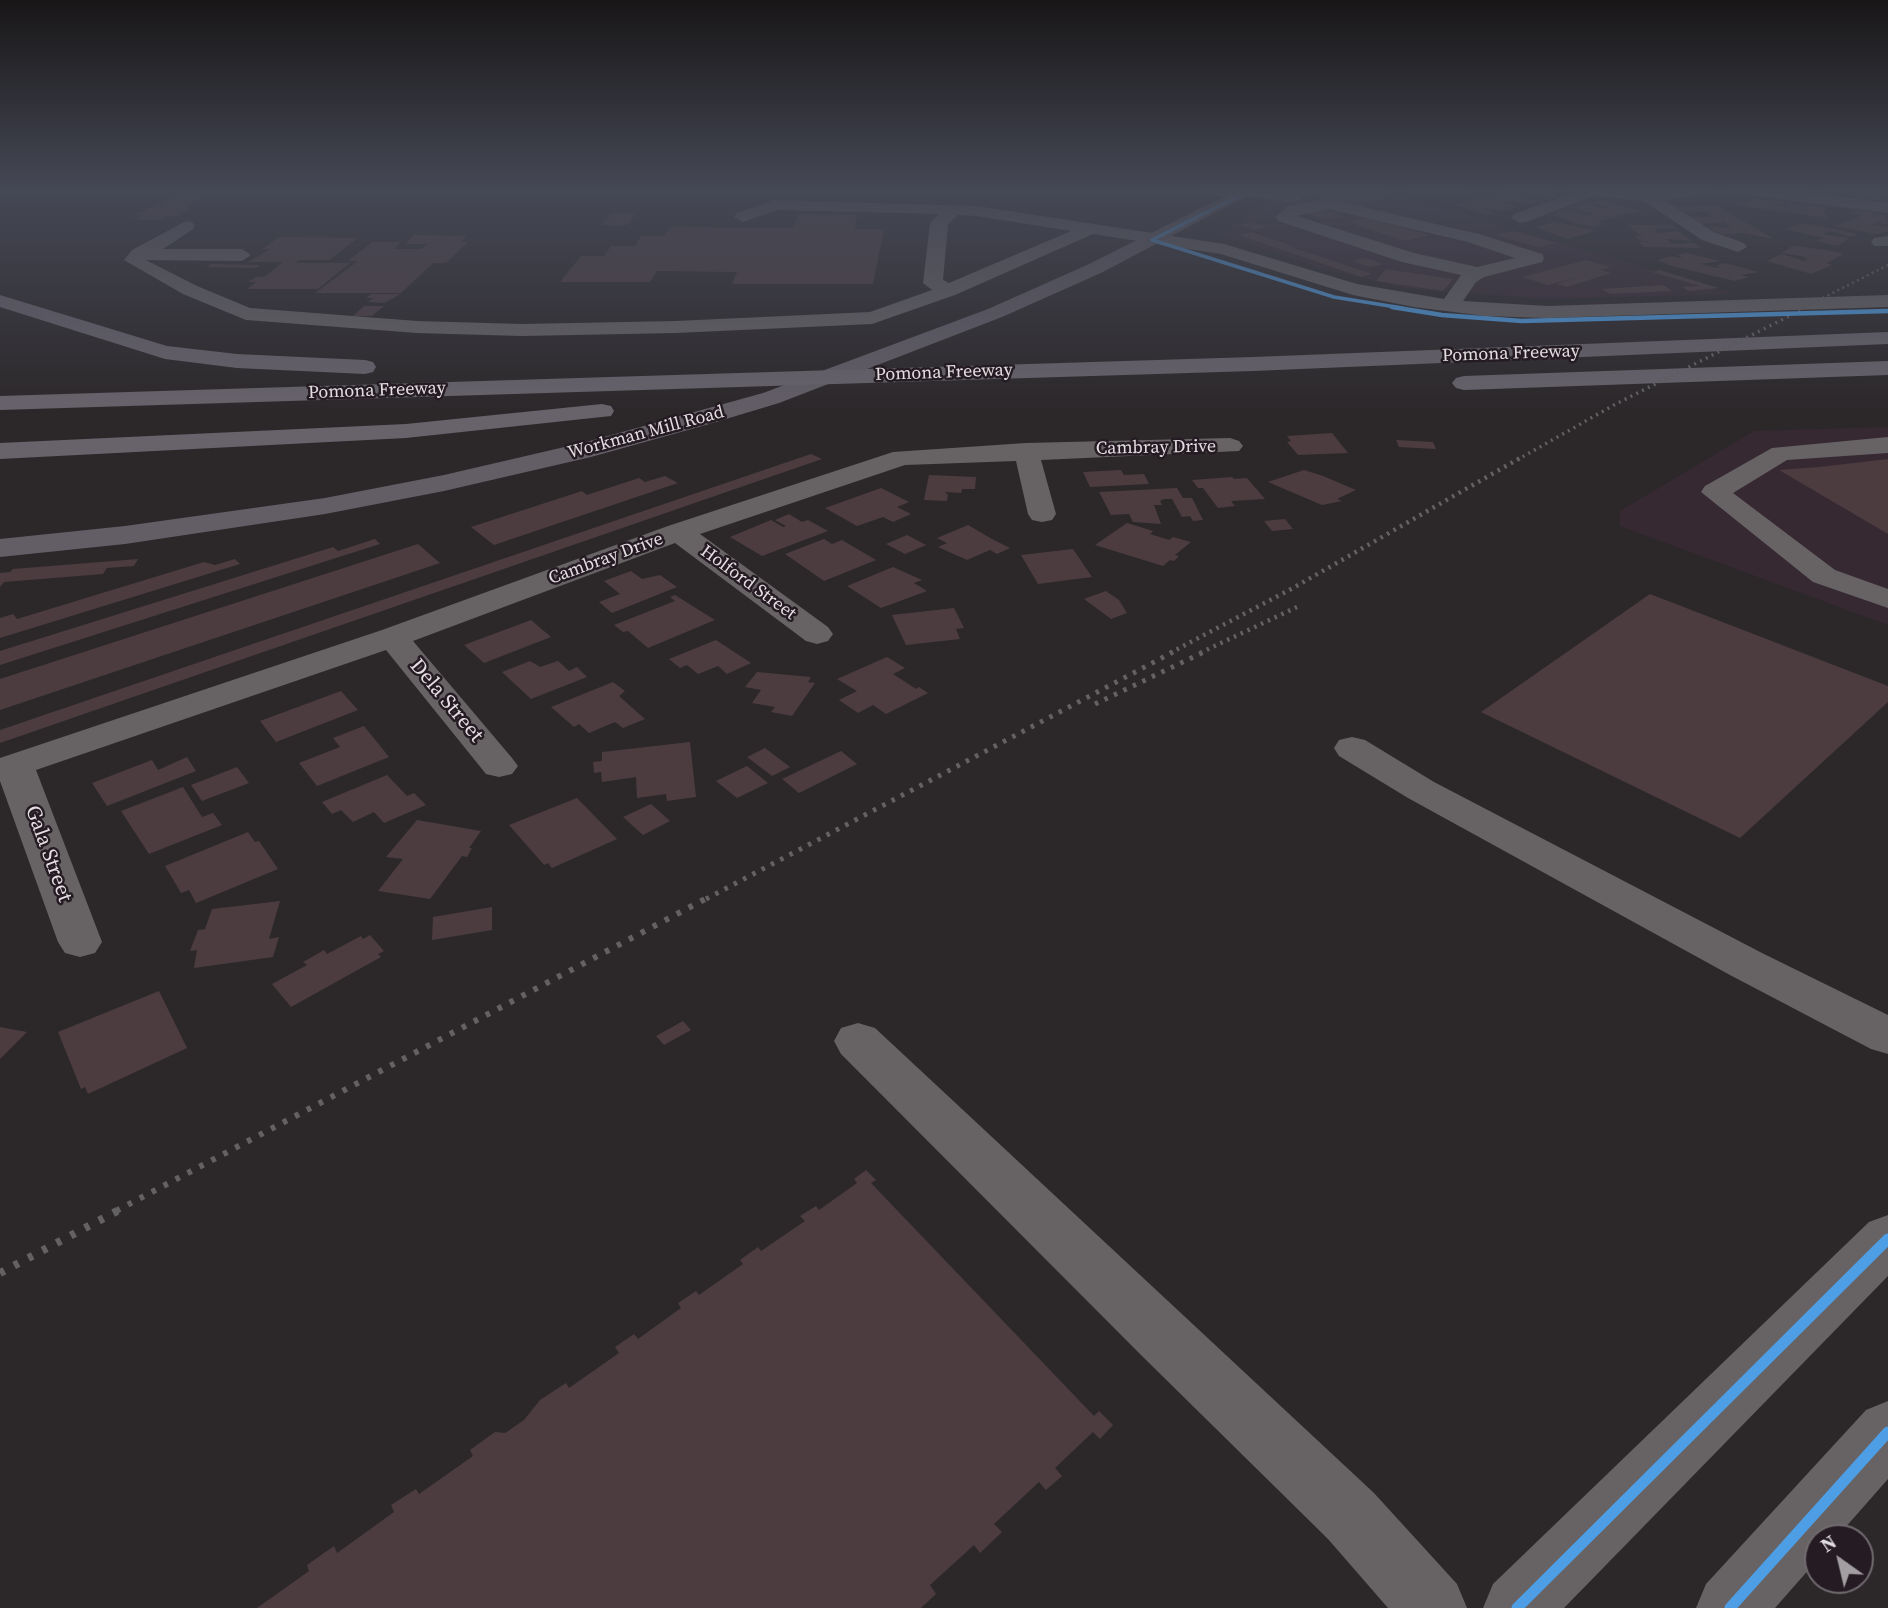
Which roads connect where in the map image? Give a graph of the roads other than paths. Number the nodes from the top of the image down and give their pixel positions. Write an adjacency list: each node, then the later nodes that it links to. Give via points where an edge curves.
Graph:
1 (139, 263): 15 (street)
2 (935, 263): 11 (street, via 933,283)
3 (1011, 263): 11 (street)
4 (1102, 263): 36 (main road, Workman Mill Road, via 995,313 815,382 604,445 325,506)
5 (1224, 263): 18 (street, via 1311,291 1403,310 1522,321)
6 (1269, 263): 17 (street, via 1353,289)
7 (1432, 263): 9 (street)
8 (1516, 263): 9 (street)
9 (1477, 273): 17 (street)
10 (0, 282): 20 (highway)
11 (948, 290): 19 (street, via 884,314 849,321 522,330)
12 (320, 299): 15 (street)
13 (354, 300): 19 (street)
14 (0, 301): 20 (highway)
15 (219, 301): 19 (street, via 258,317)
16 (1888, 301): 17 (street, via 1547,312)
17 (1449, 306)
18 (1888, 311)
19 (329, 321)
20 (67, 322): 23 (highway, via 165,352 251,362)
21 (1887, 344): 22 (highway, Pomona Freeway); 28 (highway, Pomona Freeway, via 1857,357 896,388 829,402)
22 (1253, 364): 24 (highway); 27 (highway, Pomona Freeway)
23 (384, 368)
24 (423, 368)
25 (1888, 368): 26 (highway, Pomona Freeway)
26 (1445, 383)
27 (0, 403)
28 (603, 411): 29 (highway, Pomona Freeway); 32 (highway, via 406,431)
29 (0, 428)
30 (1888, 445): 37 (street, via 1781,453 1715,492 1824,576)
31 (1230, 446): 33 (street, Cambray Drive)
32 (0, 451)
33 (1026, 451): 34 (street); 35 (street, Cambray Drive, via 902,457)
34 (1042, 514)
35 (678, 532): 38 (street, Holford Street); 39 (street, Cambray Drive)
36 (0, 548)
37 (1888, 599)
38 (817, 634)
39 (393, 637): 41 (street, Dela Street); 42 (street, Cambray Drive)
40 (1352, 748): 44 (street, via 1433,796)
41 (499, 766)
42 (8, 767): 43 (street, Gala Street)
43 (80, 942)
44 (1888, 1036)
45 (858, 1041): 48 (street, via 1351,1516)
46 (1888, 1240): 49 (street)
47 (1888, 1432): 50 (street)
48 (1433, 1608)
49 (1517, 1608)
50 (1730, 1608)

